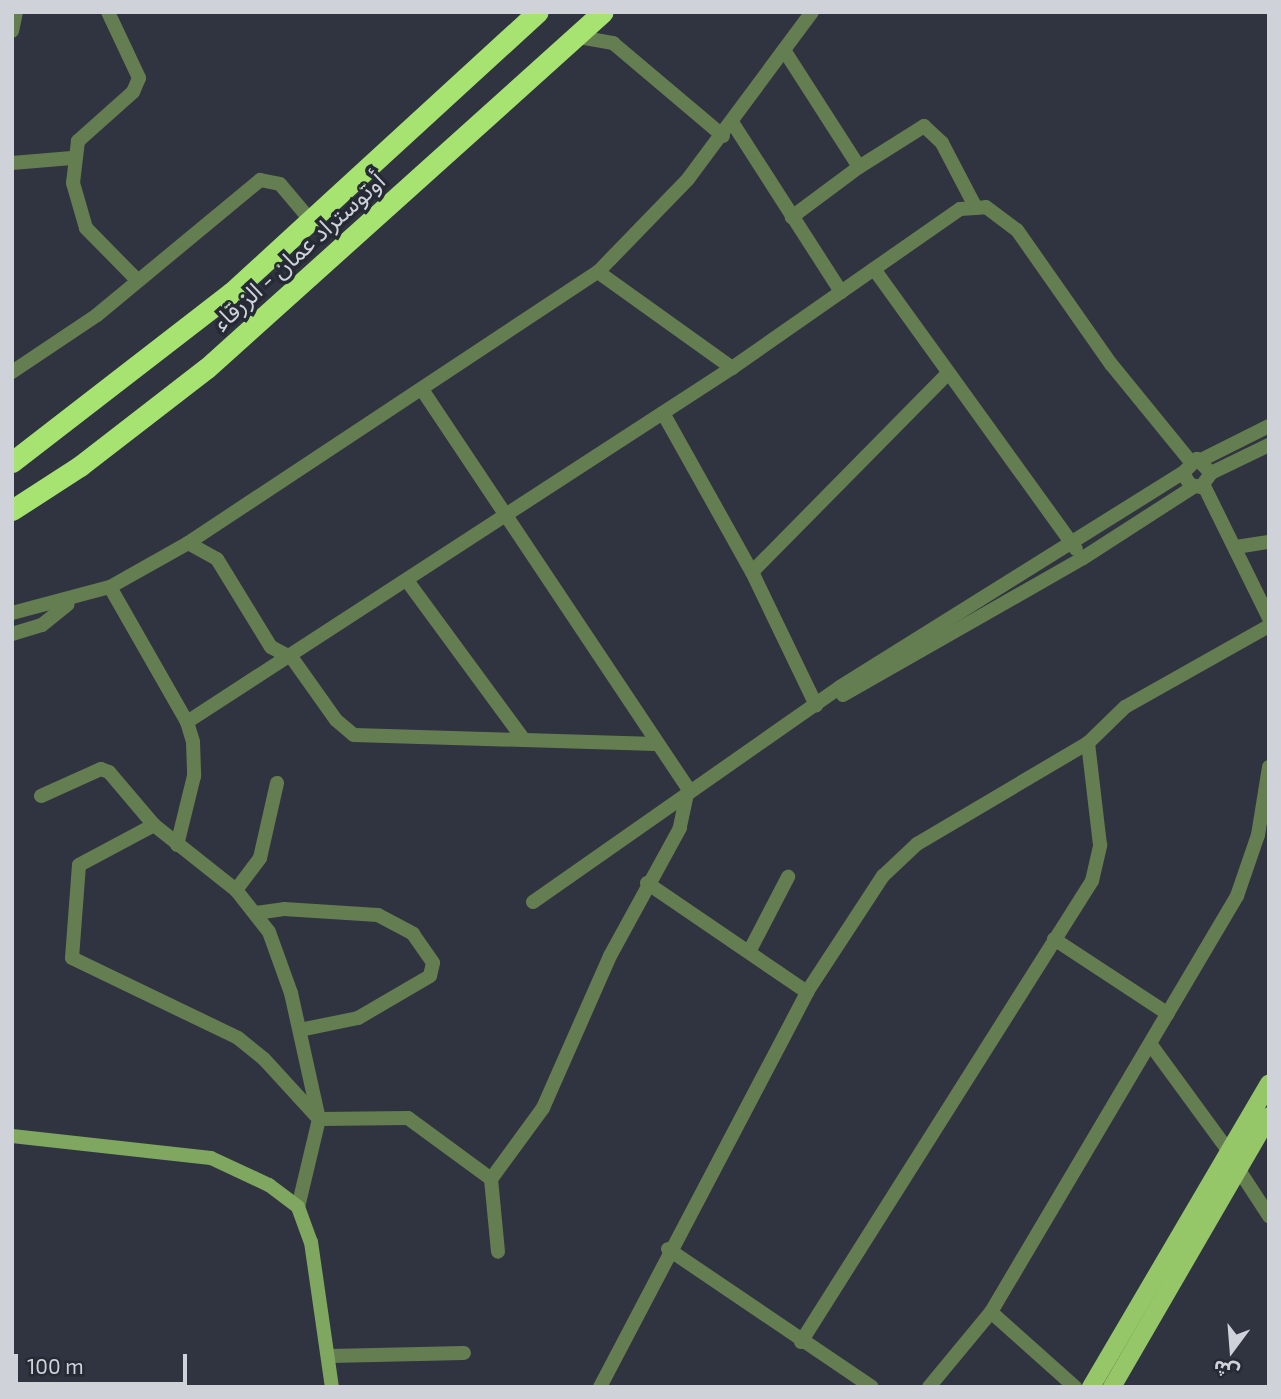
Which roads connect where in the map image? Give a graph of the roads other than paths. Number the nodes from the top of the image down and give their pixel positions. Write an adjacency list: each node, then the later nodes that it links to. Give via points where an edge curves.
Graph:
1 (16, 12): 6 (street)
2 (108, 12): 12 (street, via 139,78 133,92 78,141)
3 (538, 12): 17 (highway, أوتوستراد عمان - الزرقاء)
4 (603, 12): 7 (highway, أوتوستراد عمان - الزرقاء); 8 (street)
5 (812, 12): 9 (street)
6 (12, 31)
7 (579, 37): 8 (street); 32 (highway, أوتوستراد عمان - الزرقاء, via 207,368 90,458)
8 (613, 43): 11 (street)
9 (784, 50): 10 (street); 14 (street)
10 (732, 122): 11 (street); 16 (street)
11 (723, 136): 19 (street, via 643,230)
12 (72, 158): 13 (street); 20 (street, via 76,204 86,228)
13 (12, 163)
14 (859, 167): 15 (street, via 924,126 942,143); 16 (street)
15 (976, 208): 18 (street, via 960,209); 30 (street, via 994,212 1017,230 1111,364)
16 (792, 217): 21 (street)
17 (312, 222): 20 (street, via 280,184 260,180); 29 (highway, أوتوستراد عمان - الزرقاء, via 109,391)
18 (874, 269): 21 (street); 24 (street)
19 (598, 271): 22 (street); 25 (street)
20 (138, 281): 23 (street, via 97,315)
21 (841, 292): 22 (street)
22 (732, 368): 26 (street)
23 (12, 372)
24 (946, 375): 36 (street); 39 (street)
25 (423, 391): 33 (street); 34 (street)
26 (663, 413): 33 (street); 39 (street)
27 (1269, 426): 30 (street)
28 (1269, 444): 31 (street)
29 (12, 462)
30 (1192, 464): 31 (street); 31 (street); 36 (street)
31 (1203, 482): 37 (street); 38 (street)
32 (12, 510)
33 (503, 517): 40 (street); 52 (street)
34 (188, 542): 41 (street); 47 (street, via 217,559 271,647)
35 (1269, 542): 37 (street)
36 (1072, 543): 38 (street); 48 (street)
37 (1236, 547): 44 (street)
38 (1083, 558): 48 (street, via 839,698)
39 (752, 572): 48 (street)
40 (408, 582): 47 (street); 50 (street)
41 (110, 587): 42 (street); 49 (street)
42 (71, 602): 43 (street); 46 (street, via 42,625)
43 (12, 613)
44 (1269, 618)
45 (1269, 625): 51 (street, via 1125,707)
46 (12, 634)
47 (292, 658): 49 (street); 50 (street, via 336,720 362,738)
48 (816, 705): 55 (street)
49 (187, 722): 58 (street, via 196,766)
50 (522, 737): 52 (street)
51 (1088, 743): 64 (street, via 1098,860 1092,881); 66 (street, via 917,844 883,876)
52 (656, 744): 55 (street)
53 (1269, 767): 67 (street, via 1258,835 1237,896)
54 (276, 783): 61 (street, via 260,858)
55 (688, 789): 60 (street, via 680,828); 62 (street)
56 (41, 796): 57 (street, via 106,770)
57 (154, 825): 58 (street); 72 (street, via 79,865 71,956 238,1038 264,1059)
58 (177, 845): 61 (street)
59 (788, 877): 65 (street)
60 (647, 883): 65 (street); 76 (street, via 543,1108)
61 (236, 890): 63 (street)
62 (533, 902)
63 (256, 913): 68 (street, via 279,954); 68 (street, via 284,909 378,915 413,934 433,963 430,976 358,1018)
64 (1054, 939): 67 (street); 82 (street)
65 (749, 952): 66 (street)
66 (807, 992): 79 (street)
67 (1168, 1014): 69 (street)
68 (300, 1030): 72 (street)
69 (1151, 1045): 74 (street); 81 (street)
70 (1269, 1083): 74 (main road)
71 (1269, 1116): 75 (main road)
72 (319, 1119): 76 (street, via 408,1118); 77 (street)
73 (12, 1136): 77 (street, via 211,1158 269,1185)
74 (1227, 1149): 85 (main road)
75 (1237, 1167): 78 (street); 85 (main road)
76 (491, 1178): 80 (street)
77 (298, 1207): 84 (street, via 312,1242)
78 (1269, 1216)
79 (668, 1249): 82 (street); 86 (street)
80 (498, 1252)
81 (991, 1312): 91 (street); 92 (street)
82 (801, 1342): 90 (street)
83 (464, 1353): 84 (street)
84 (330, 1356): 87 (street)
85 (1115, 1362): 93 (main road); 94 (main road)
86 (609, 1371): 88 (street); 89 (street)
87 (332, 1387)
88 (600, 1387)
89 (609, 1387)
90 (872, 1387)
91 (929, 1387)
92 (1075, 1387)
93 (1091, 1387)
94 (1112, 1387)

